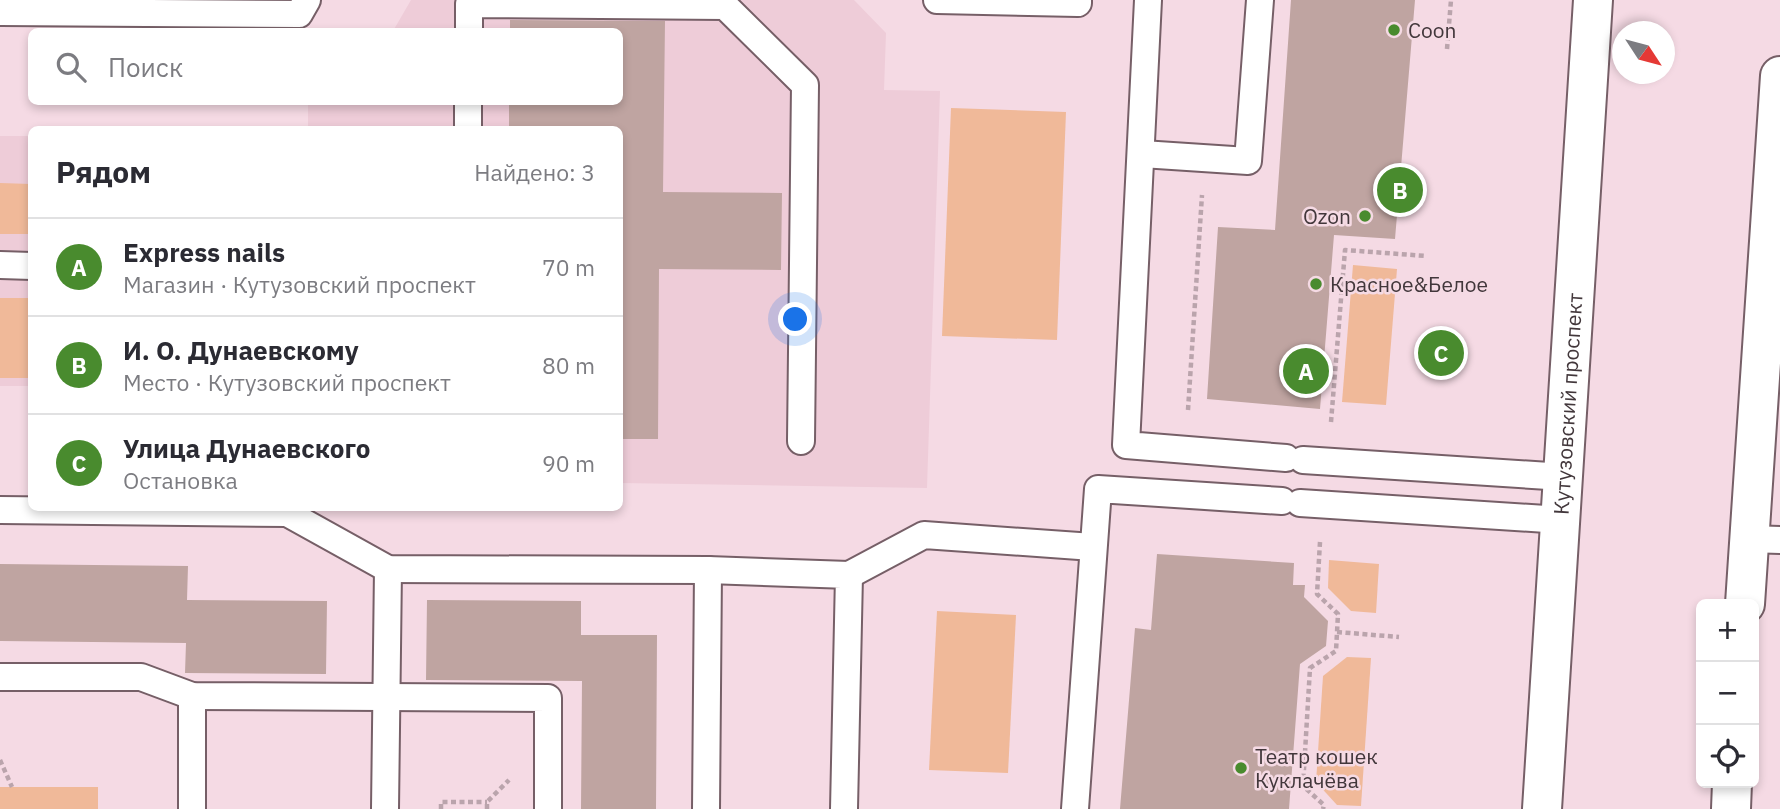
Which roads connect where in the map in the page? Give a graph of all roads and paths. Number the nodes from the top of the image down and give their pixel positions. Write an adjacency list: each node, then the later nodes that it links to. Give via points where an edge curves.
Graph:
1 (307, 0): 8 (lane, via 299,14)
2 (937, 0): 3 (lane)
3 (1078, 0)
4 (1148, 0): 14 (lane)
5 (1260, 0): 15 (lane, via 1248,161)
6 (1451, 0): 10 (path)
7 (1593, 0): 22 (main road, Кутузовский проспект)
8 (0, 12)
9 (469, 28): 21 (lane, via 469,4 725,6 805,85)
10 (1447, 49)
11 (1780, 76): 28 (main road)
12 (468, 105): 13 (lane)
13 (468, 126)
14 (1142, 154): 15 (lane); 22 (lane, via 1126,445)
15 (1205, 158): 19 (path, via 1188,410)
16 (1427, 256): 20 (path, via 1345,250)
17 (0, 265): 18 (lane)
18 (28, 266)
19 (1201, 412)
20 (1331, 423)
21 (801, 441)
22 (1564, 477): 26 (main road, Кутузовский проспект)
23 (0, 510): 24 (lane)
24 (28, 510)
25 (96, 511): 30 (lane, via 287,513)
26 (1561, 520): 29 (lane, via 1098,489); 51 (main road, Кутузовский проспект)
27 (1321, 532): 34 (path, via 1317,594 1338,614)
28 (1764, 539): 33 (main road)
29 (1093, 547): 32 (lane, via 924,535); 49 (lane)
30 (388, 569): 31 (lane); 38 (lane)
31 (708, 570): 32 (lane); 47 (lane)
32 (849, 575): 48 (lane)
33 (1746, 599)
34 (1337, 632): 35 (path); 50 (path, via 1336,651 1310,668 1303,786)
35 (1399, 637)
36 (0, 677): 37 (lane, via 141,677)
37 (192, 696): 38 (lane); 42 (lane)
38 (386, 698): 43 (lane); 46 (lane, via 548,698)
39 (0, 760): 40 (path)
40 (12, 787)
41 (1732, 788): 52 (main road)
42 (192, 809)
43 (385, 809)
44 (441, 809): 45 (path, via 441,802 487,802)
45 (487, 809)
46 (548, 809)
47 (706, 809)
48 (844, 809)
49 (1075, 809)
50 (1323, 809)
51 (1542, 809)
52 (1731, 809)

